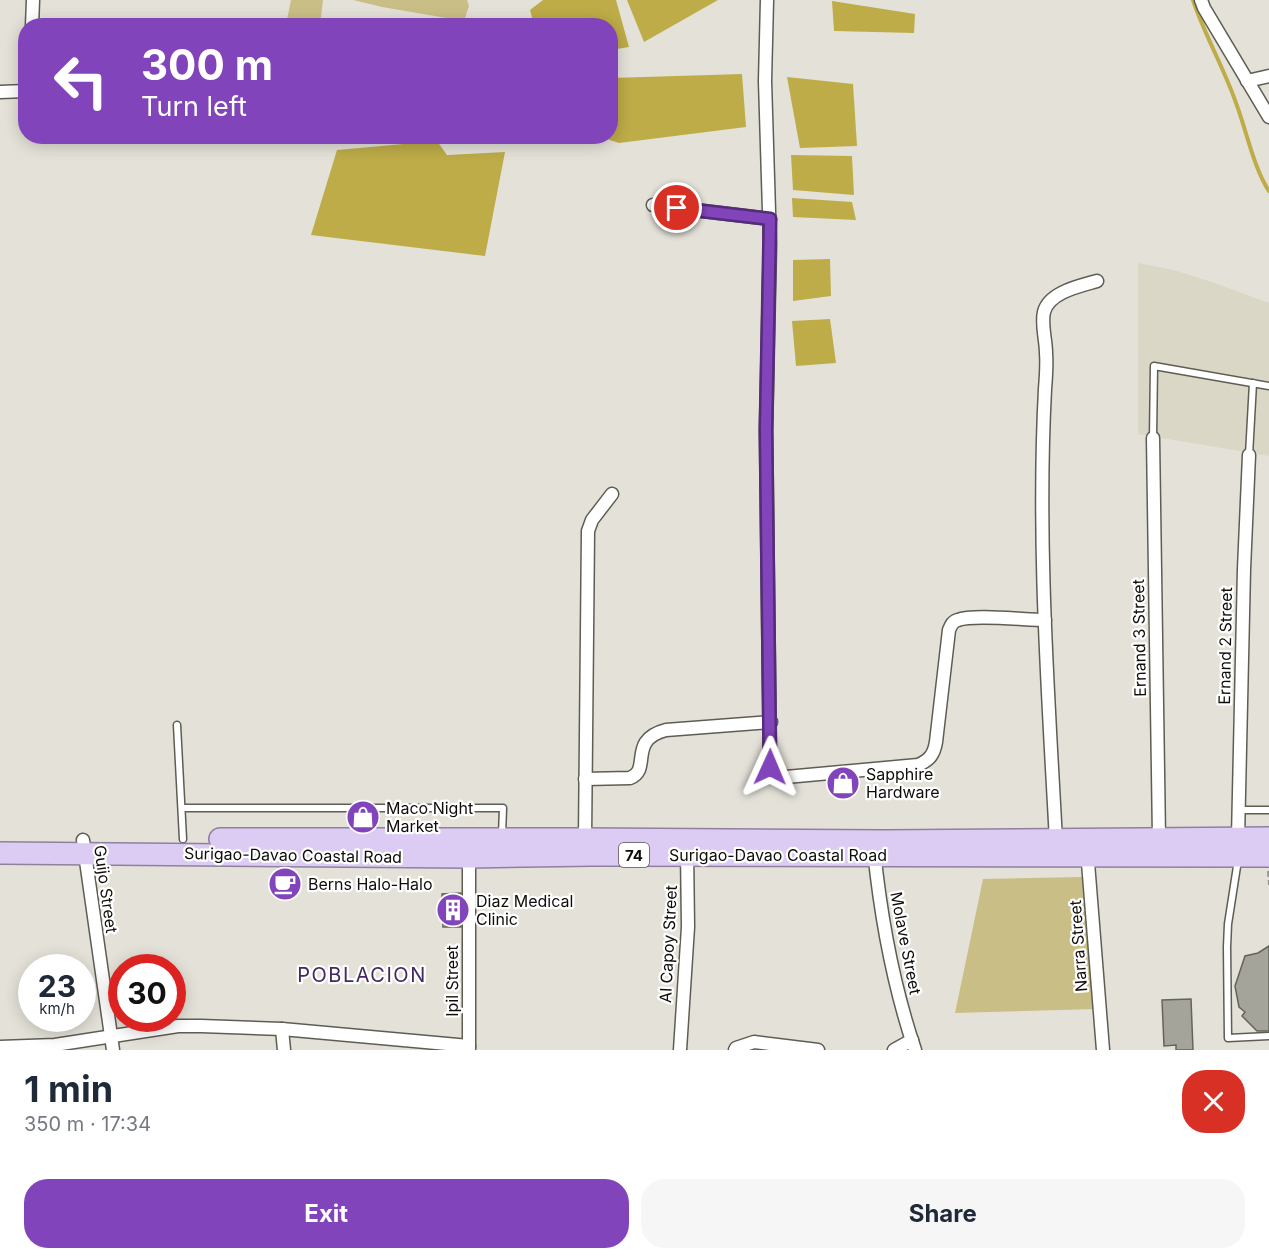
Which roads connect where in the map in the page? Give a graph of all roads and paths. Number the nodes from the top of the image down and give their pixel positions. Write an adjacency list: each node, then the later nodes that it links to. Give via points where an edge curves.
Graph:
1 (33, 0): 4 (street)
2 (767, 0): 11 (street, via 765,81)
3 (1201, 0): 6 (street)
4 (32, 18)
5 (1269, 76): 6 (street)
6 (1247, 81): 9 (street)
7 (18, 91): 8 (street)
8 (0, 92)
9 (1269, 117)
10 (653, 205): 11 (street)
11 (770, 219): 19 (street, via 766,430)
12 (1097, 281): 18 (street, via 1057,296 1044,312)
13 (1253, 383): 14 (lane); 15 (lane, via 1154,366); 16 (lane)
14 (1269, 386)
15 (1153, 438): 26 (street, Ernand 3 Street)
16 (1250, 455): 23 (street, Ernand 2 Street)
17 (612, 494): 21 (street, via 588,531)
18 (1045, 620): 19 (street, via 973,618 952,624 934,750 931,758 918,765 776,775 770,767); 31 (street)
19 (771, 722): 21 (street, via 655,733 647,738 642,749 636,776)
20 (177, 725): 22 (lane)
21 (585, 779): 25 (street)
22 (182, 808): 29 (lane); 30 (lane, via 502,808)
23 (1239, 810): 24 (lane); 34 (street, Ernand 2 Street)
24 (1269, 810)
25 (585, 838): 30 (highway, Surigao-Davao Coastal Road / 74); 33 (highway, Surigao-Davao Coastal Road / 74)
26 (1159, 838): 34 (highway, Surigao-Davao Coastal Road / 74); 37 (highway, Surigao-Davao Coastal Road / 74)
27 (1269, 838): 34 (highway, Surigao-Davao Coastal Road / 74)
28 (0, 839): 32 (highway, Surigao-Davao Coastal Road / 74)
29 (183, 839): 32 (highway, Surigao-Davao Coastal Road / 74); 35 (highway, Surigao-Davao Coastal Road / 74)
30 (502, 839): 35 (highway, Surigao-Davao Coastal Road / 74)
31 (1056, 841): 36 (highway, Surigao-Davao Coastal Road / 74); 37 (highway, Surigao-Davao Coastal Road / 74)
32 (84, 846): 35 (highway, Surigao-Davao Coastal Road / 74); 38 (highway, Surigao-Davao Coastal Road / 74); 41 (street, Guijo Street)
33 (687, 847): 35 (highway, Surigao-Davao Coastal Road / 74); 36 (highway, Surigao-Davao Coastal Road / 74); 48 (street, Al Capoy Street, via 688,927)
34 (1238, 847): 37 (highway, Surigao-Davao Coastal Road / 74); 39 (highway, Surigao-Davao Coastal Road / 74); 42 (lane, via 1228,924 1228,1038)
35 (469, 848): 45 (street, Ipil Street)
36 (874, 848): 37 (highway, Surigao-Davao Coastal Road / 74); 43 (street, Molave Street, via 894,979)
37 (1087, 848): 52 (street, Narra Street)
38 (0, 853)
39 (1269, 856)
40 (282, 1029): 41 (street, via 178,1026); 45 (street); 47 (street)
41 (111, 1036): 44 (street, via 55,1045); 46 (street, Guijo Street)
42 (1269, 1036)
43 (913, 1045): 51 (street)
44 (0, 1047)
45 (469, 1048)
46 (113, 1050)
47 (284, 1050)
48 (680, 1050)
49 (735, 1050): 50 (street, via 754,1042)
50 (818, 1050)
51 (894, 1050)
52 (1103, 1050)

